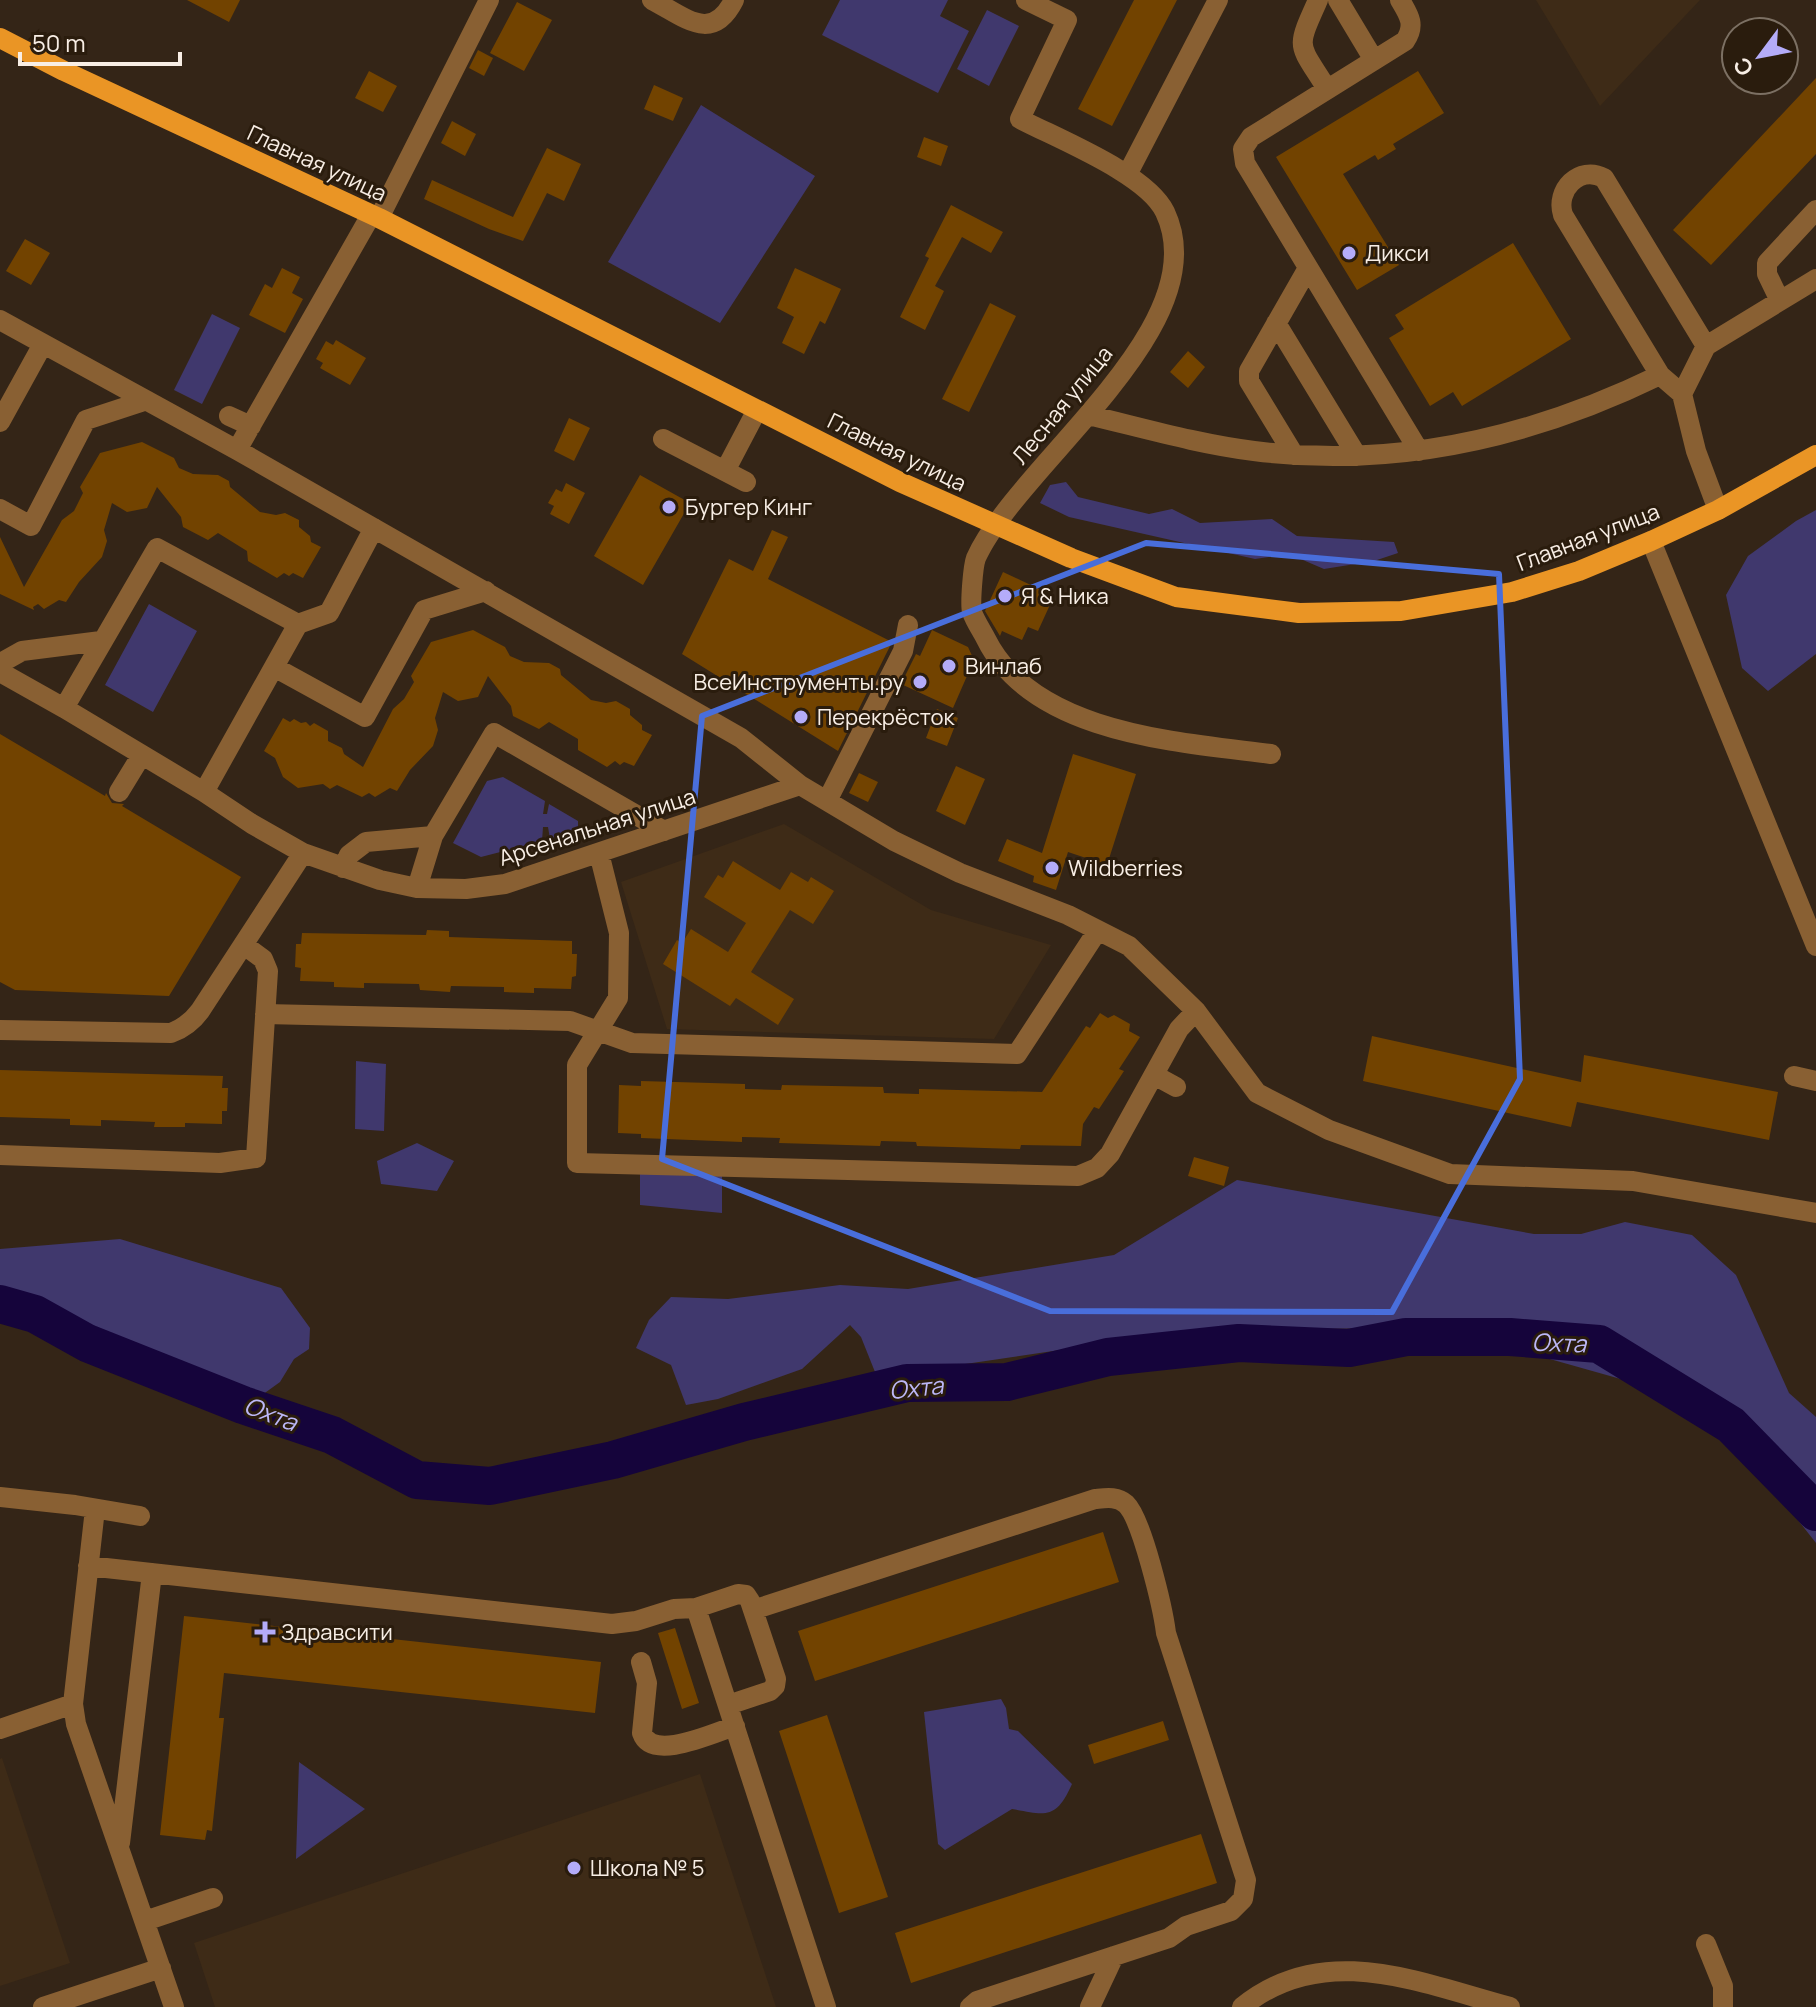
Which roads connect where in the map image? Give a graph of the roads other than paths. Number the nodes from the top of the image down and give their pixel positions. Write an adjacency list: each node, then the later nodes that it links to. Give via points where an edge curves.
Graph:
1 (489, 0): 14 (street)
2 (652, 0): 3 (street, via 702,26 717,23)
3 (734, 0)
4 (1026, 0): 12 (street, Лесная улица, via 1067,20 1020,119)
5 (1218, 0): 12 (street)
6 (1318, 0): 11 (street, via 1300,39)
7 (1338, 0): 10 (street)
8 (1400, 0): 10 (street, via 1412,31)
9 (0, 38): 14 (main road, Главная улица)
10 (1374, 60): 11 (street)
11 (1327, 89): 15 (street, via 1251,137 1243,149 1245,163)
12 (1127, 175): 26 (street, Лесная улица, via 1150,190 1164,210 1175,237 1173,272 1157,317 1120,377)
13 (1816, 210): 17 (street, via 1767,263)
14 (375, 216): 25 (main road, Главная улица); 29 (street)
15 (1308, 268): 19 (street); 32 (street)
16 (1816, 279): 17 (street)
17 (1780, 301): 21 (street)
18 (0, 320): 20 (street)
19 (1276, 323): 33 (street, via 1249,371 1249,381); 35 (street)
20 (43, 344): 24 (street); 28 (street)
21 (1706, 346): 22 (street, via 1604,178 1586,173 1577,177 1565,192 1563,215); 23 (street)
22 (1660, 375): 23 (street); 32 (street, via 1534,427)
23 (1682, 394): 39 (street)
24 (144, 401): 31 (street); 38 (street, via 86,420 31,526)
25 (757, 410): 36 (street); 40 (main road, Главная улица)
26 (1088, 415): 33 (street, via 1193,440); 40 (street, Лесная улица)
27 (229, 416): 29 (street)
28 (0, 422)
29 (251, 426): 31 (street)
30 (663, 439): 36 (street)
31 (237, 450): 41 (street)
32 (1419, 451): 35 (street)
33 (1294, 455): 35 (street)
34 (1816, 455): 39 (main road, Главная улица)
35 (1357, 456)
36 (725, 471): 37 (street)
37 (746, 482)
38 (0, 509)
39 (1718, 510): 42 (main road, Главная улица)
40 (996, 526): 42 (main road, Главная улица, via 1176,597 1299,613 1401,611 1512,592); 50 (street, Лесная улица, via 975,560 972,611 992,651 1019,682 1049,703 1092,722 1173,741)
41 (374, 528): 43 (street); 44 (street, via 329,613)
42 (1651, 541): 64 (street)
43 (486, 591): 47 (street, via 424,610 365,717); 52 (street, via 741,738)
44 (298, 624): 46 (street, via 157,548); 47 (street)
45 (908, 625): 55 (street, via 903,651)
46 (101, 641): 48 (street, via 22,651 6,660); 49 (street)
47 (274, 667): 54 (street)
48 (0, 671): 49 (street, Арсенальная улица)
49 (64, 708): 51 (street, Арсенальная улица)
50 (1271, 754)
51 (141, 756): 53 (street); 54 (street, Арсенальная улица)
52 (800, 785): 55 (street); 56 (street, Арсенальная улица)
53 (119, 792)
54 (204, 792): 58 (street, Арсенальная улица)
55 (827, 801): 62 (street, via 960,873)
56 (664, 831): 57 (street, via 494,733); 59 (street, Арсенальная улица)
57 (433, 836): 60 (street, via 366,842 356,847); 61 (street)
58 (303, 853): 60 (street, Арсенальная улица); 63 (street)
59 (599, 853): 61 (street, Арсенальная улица, via 505,884); 68 (street, via 619,933 618,998)
60 (343, 868): 61 (street, Арсенальная улица)
61 (417, 888)
62 (1098, 930): 65 (street, via 1129,946); 68 (street, via 1017,1054 632,1043)
63 (244, 945): 66 (street, via 263,959 268,971); 67 (street, via 192,1022 171,1033)
64 (1816, 946)
65 (1196, 1011): 69 (street, via 1179,1029); 74 (street, via 1257,1093 1329,1130 1450,1174 1633,1181)
66 (265, 1014): 68 (street, via 570,1021); 73 (street, via 256,1158 220,1163)
67 (0, 1030)
68 (598, 1032): 69 (street, via 577,1065 577,1163 1078,1176 1097,1168 1110,1154)
69 (1154, 1075): 72 (street)
70 (1794, 1076): 71 (street)
71 (1816, 1081)
72 (1176, 1087)
73 (0, 1155)
74 (1816, 1213)
75 (0, 1497): 76 (street)
76 (95, 1509): 77 (street); 78 (street)
77 (140, 1516)
78 (88, 1566): 79 (street); 83 (street)
79 (152, 1573): 80 (street, via 612,1624); 87 (street)
80 (696, 1608): 81 (street, via 738,1594 746,1595); 84 (street)
81 (753, 1610): 84 (street, via 775,1686); 91 (street, via 1095,1499 1112,1497 1126,1504 1162,1603 1166,1633 1246,1880 1243,1899 1231,1911)
82 (641, 1662): 85 (street, via 647,1683 642,1733 652,1746 675,1745)
83 (73, 1704): 86 (street); 87 (street)
84 (728, 1705): 85 (street)
85 (735, 1726): 95 (street)
86 (0, 1729)
87 (120, 1849): 89 (street)
88 (213, 1898): 89 (street)
89 (145, 1921): 92 (street)
90 (1706, 1944): 100 (street, via 1723,1986)
91 (1114, 1956): 96 (street); 97 (street)
92 (161, 1968): 93 (street); 94 (street)
93 (43, 2007)
94 (174, 2007)
95 (826, 2007)
96 (970, 2007)
97 (1090, 2007)
98 (1242, 2007): 99 (street, via 1300,1975 1355,1970)
99 (1510, 2007)
100 (1723, 2007)

